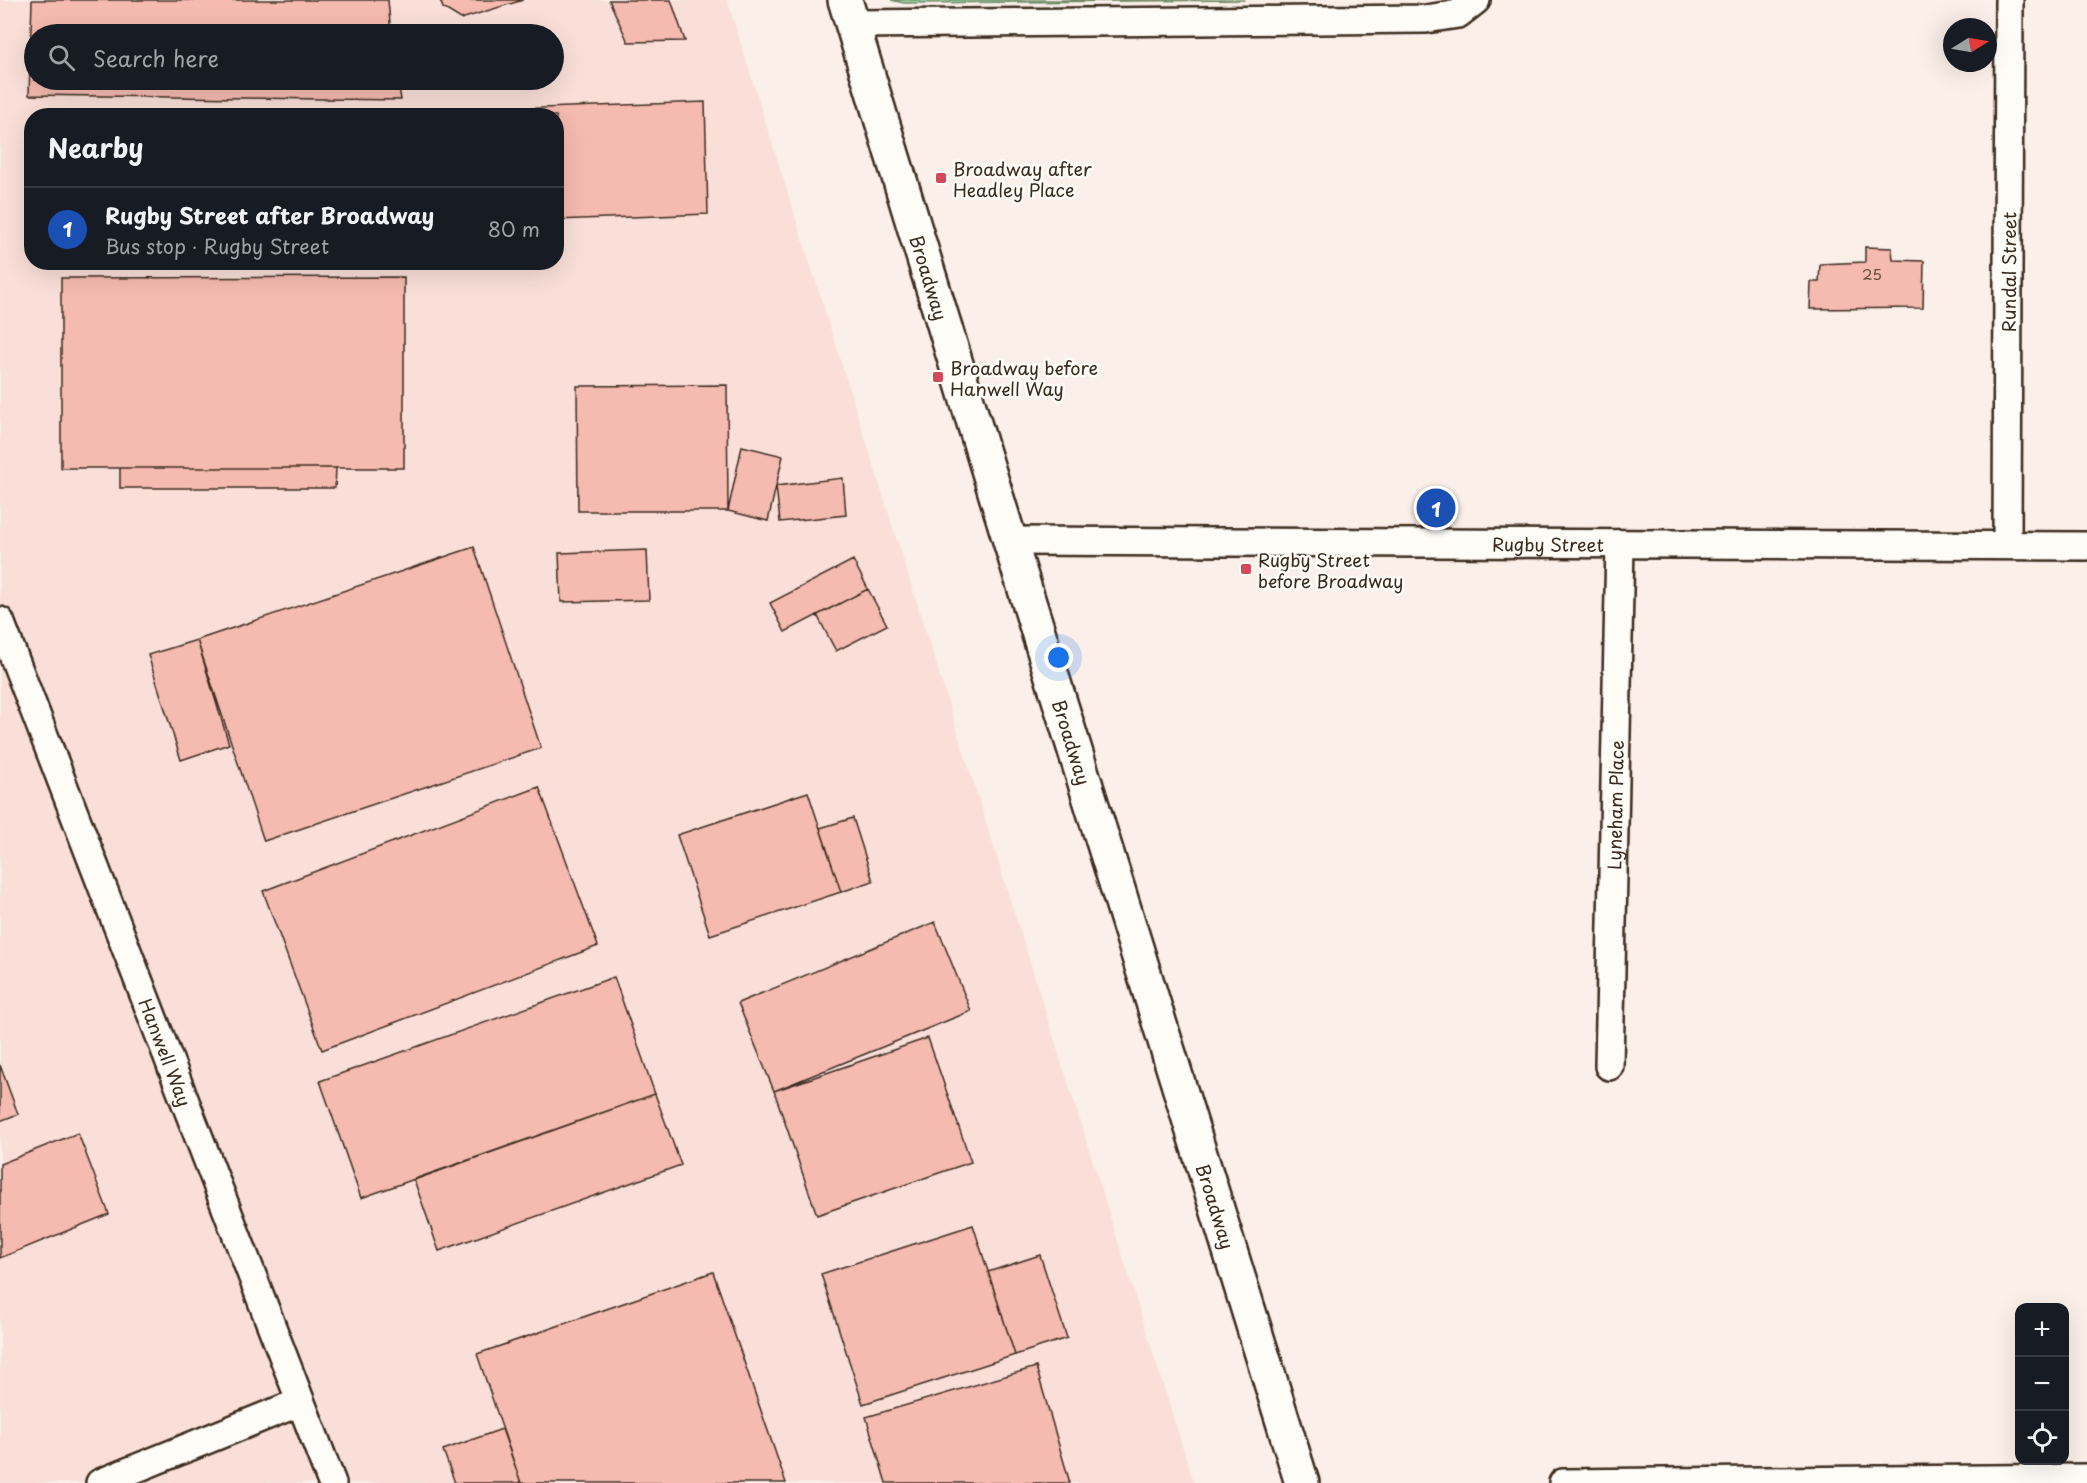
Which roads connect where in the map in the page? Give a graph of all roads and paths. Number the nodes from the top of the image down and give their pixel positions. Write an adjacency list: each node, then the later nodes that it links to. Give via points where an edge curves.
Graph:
1 (1476, 0): 3 (street, via 1458,14 1426,19)
2 (2009, 0): 6 (street, Rundal Street)
3 (849, 12): 4 (street, Broadway)
4 (1010, 541): 5 (street, Rugby Street); 14 (street, Broadway)
5 (1620, 544): 6 (street, Rugby Street); 9 (street, Lyneham Place)
6 (2007, 545): 7 (street, Rugby Street)
7 (2087, 546)
8 (0, 621): 10 (street, Hanwell Way)
9 (1609, 1066)
10 (300, 1402): 12 (street); 13 (street, Hanwell Way)
11 (2087, 1478): 15 (street)
12 (100, 1483)
13 (332, 1483)
14 (1302, 1483)
15 (1563, 1483)

